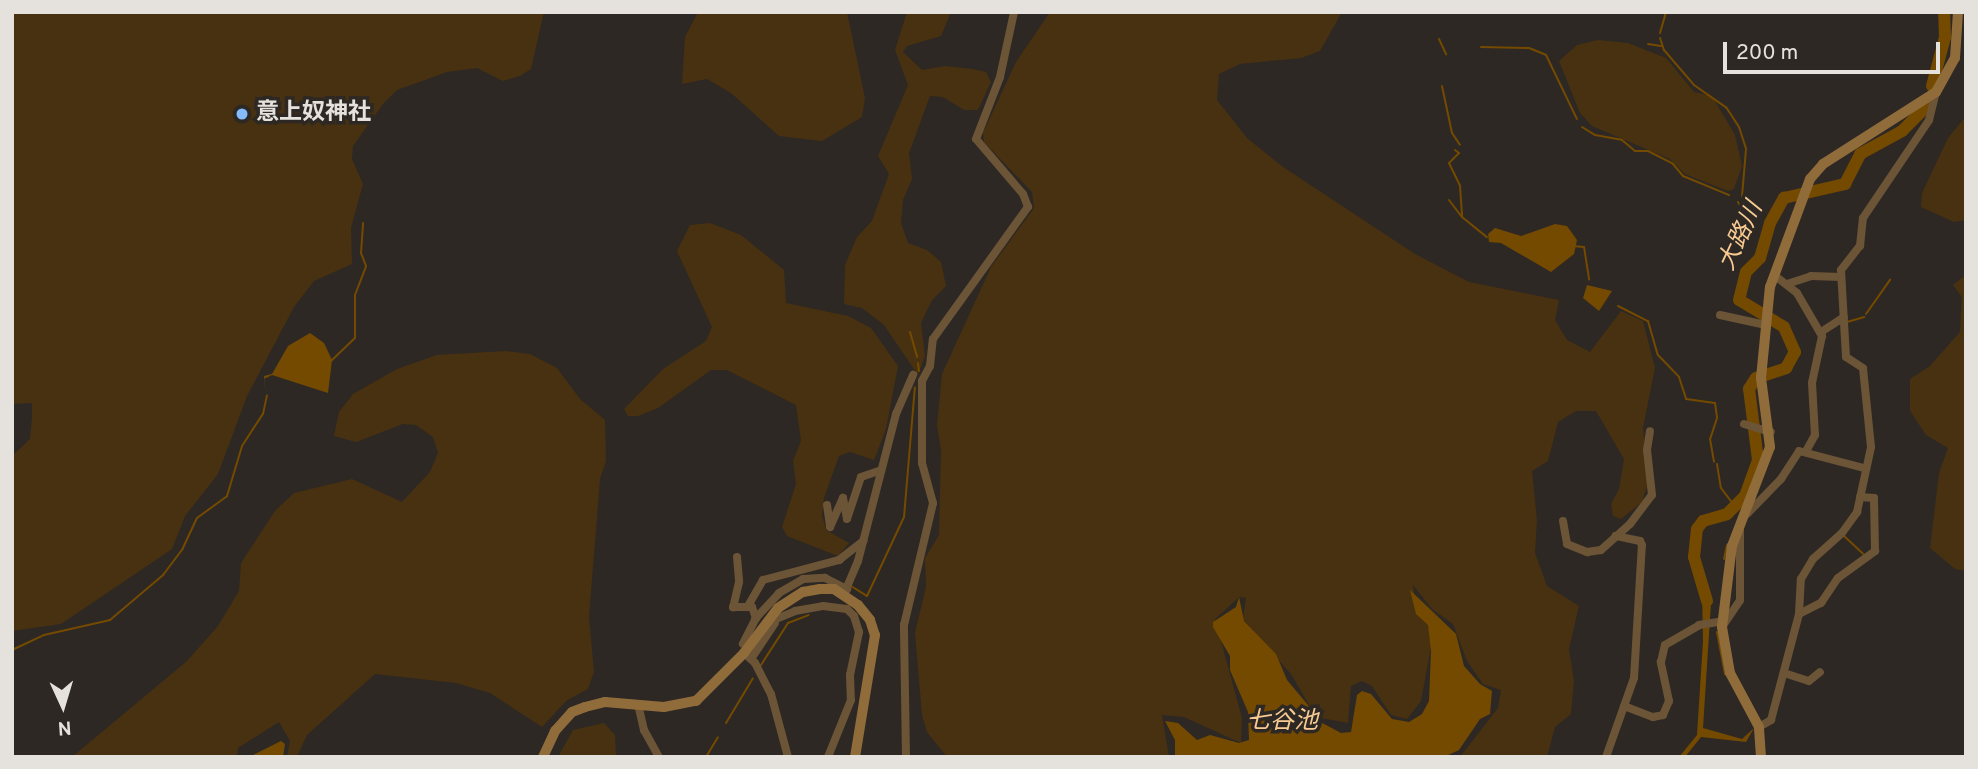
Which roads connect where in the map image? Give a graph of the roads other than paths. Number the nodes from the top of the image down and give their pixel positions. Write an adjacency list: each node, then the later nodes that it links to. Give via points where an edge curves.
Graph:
1 (1014, 12): 41 (street, via 1000,77 975,134 1026,198 1028,207 933,339 930,366 922,382 922,463 933,503 904,625)
2 (1958, 12): 3 (main road, via 1955,58)
3 (1936, 92): 4 (main road, via 1823,164 1805,191); 5 (street, via 1934,109 1920,135 1863,218 1860,246 1845,262)
4 (1774, 275): 6 (street); 9 (main road)
5 (1841, 277): 6 (street, via 1811,276); 8 (street)
6 (1787, 284): 10 (street)
7 (1720, 315): 9 (street)
8 (1844, 317): 10 (street); 16 (street, via 1846,357 1864,372 1871,433)
9 (1766, 319): 14 (main road, via 1761,375)
10 (1822, 332): 15 (street, via 1824,346 1812,394 1815,435)
11 (913, 375): 17 (street)
12 (1744, 424): 14 (street)
13 (1650, 432): 22 (street, via 1647,450 1652,495)
14 (1771, 432): 21 (main road, via 1765,468)
15 (1806, 451): 16 (street); 21 (street, via 1793,454 1780,479)
16 (1864, 468): 18 (street)
17 (881, 470): 19 (street, via 861,477 847,519 843,498 830,527); 23 (street)
18 (1860, 497): 27 (street, via 1857,512 1842,533 1806,568 1798,589); 27 (street, via 1874,498 1875,551 1838,578 1821,603)
19 (827, 505)
20 (1563, 521): 22 (street, via 1563,538 1576,549 1601,550)
21 (1741, 522): 29 (main road, via 1732,546)
22 (1616, 536): 34 (street, via 1642,545 1634,678)
23 (863, 541): 25 (street); 26 (street, via 839,559 763,580)
24 (737, 557): 26 (street, via 739,582 733,607)
25 (846, 591): 28 (main road, via 803,592 788,599); 40 (main road, via 870,620 874,635)
26 (748, 606): 28 (street)
27 (1799, 614): 32 (street)
28 (765, 622): 30 (main road); 39 (street, via 823,606 847,609 857,624 851,700)
29 (1723, 624): 34 (street, via 1699,625 1665,645 1661,662 1670,701 1663,715 1653,717); 35 (main road, via 1730,673)
30 (746, 652): 33 (main road, via 696,701 664,707); 38 (street, via 782,723)
31 (1820, 672): 32 (street, via 1809,681)
32 (1784, 673): 35 (street, via 1771,720)
33 (638, 704): 36 (main road, via 606,702 572,712 555,731); 37 (street, via 644,730)
34 (1624, 706): 42 (street)
35 (1759, 727): 43 (main road)
36 (543, 757)
37 (659, 757)
38 (788, 757)
39 (828, 757)
40 (855, 757)
41 (906, 757)
42 (1606, 757)
43 (1761, 757)

